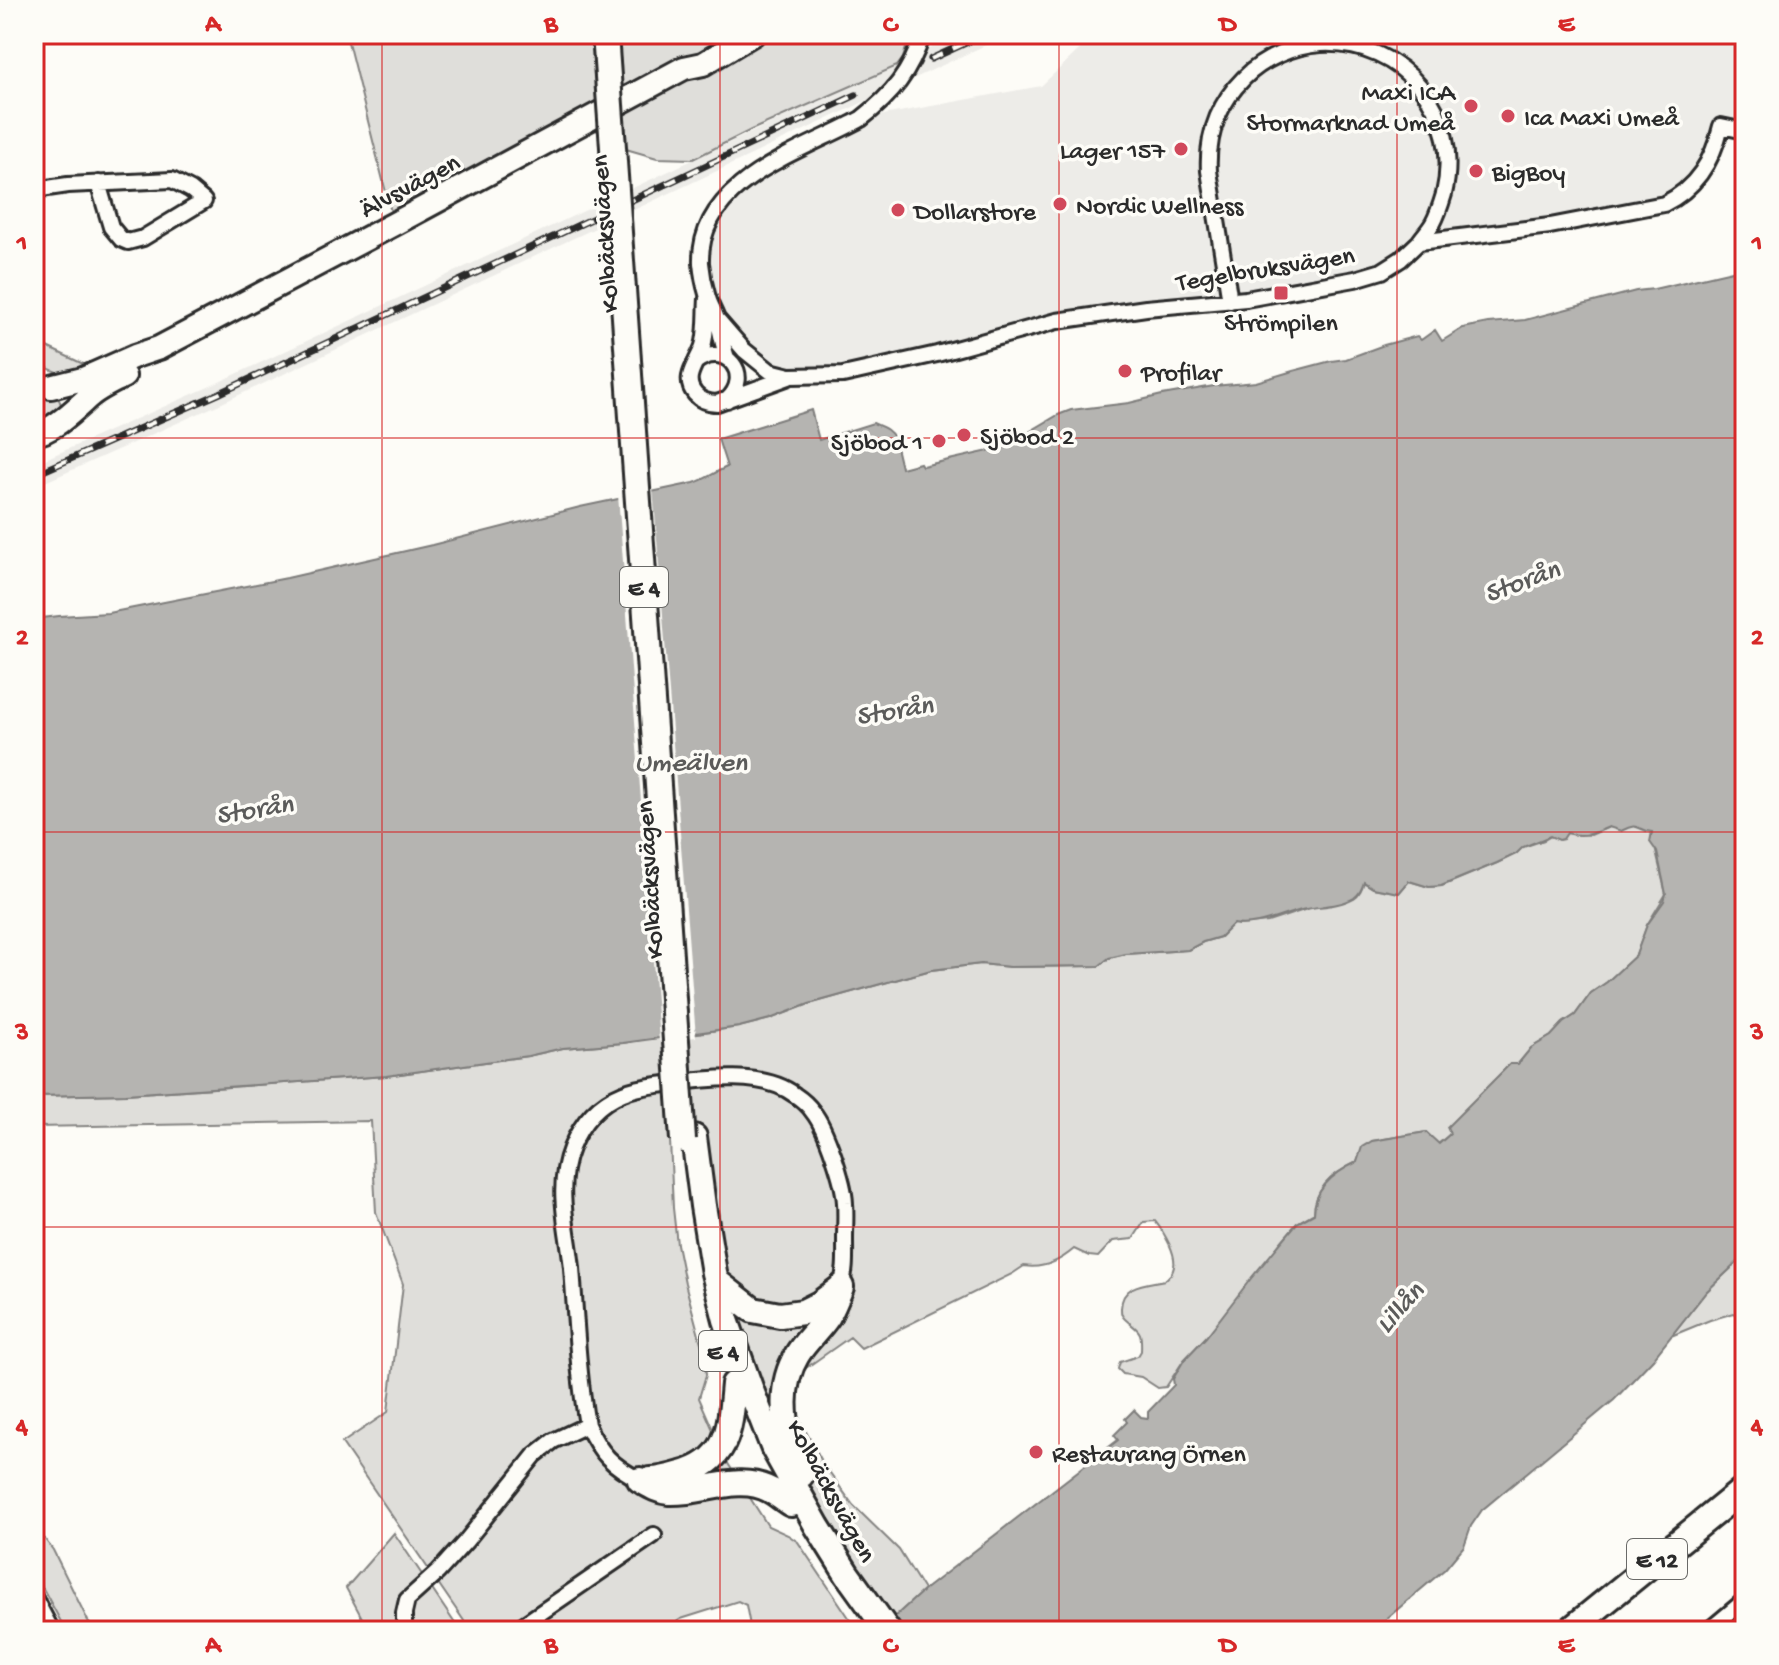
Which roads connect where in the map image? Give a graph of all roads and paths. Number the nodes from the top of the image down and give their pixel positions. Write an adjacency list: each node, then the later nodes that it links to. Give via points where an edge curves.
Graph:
1 (605, 34): 23 (highway, Kolbäcksvägen / E 4, bridge)
2 (617, 34): 23 (highway, Kolbäcksvägen / E 4)
3 (728, 34): 6 (main road, Älvsvägen)
4 (753, 34): 6 (main road, Älvsvägen, via 703,64)
5 (923, 34): 11 (street, via 905,74 876,107 746,179 728,195 708,227 702,252)
6 (684, 68): 14 (main road, Älvsvägen)
7 (1745, 131): 10 (street, via 1721,126 1705,169 1664,204 1550,226)
8 (98, 183): 8 (street, via 111,227 128,242 204,201 172,180); 9 (street)
9 (34, 190)
10 (1419, 242): 12 (street, Tegelbruksvägen, via 1376,273); 12 (street, via 1441,206 1448,172 1436,109 1402,69 1370,52 1329,44 1290,50 1249,72 1228,96 1211,132 1209,171)
11 (707, 295): 13 (street); 15 (street, via 704,345)
12 (1230, 301): 18 (street, Tegelbruksvägen, via 1070,319 843,375)
13 (718, 320): 16 (street); 17 (street, Tegelbruksvägen)
14 (159, 348): 19 (main road, Älvsvägen, via 83,379); 21 (main road, Älvsvägen)
15 (696, 362): 16 (street, via 711,355); 20 (street, via 689,381 697,397 712,403)
16 (731, 362): 17 (street); 20 (street, via 737,387)
17 (770, 371): 18 (street, Tegelbruksvägen)
18 (790, 376): 20 (street, Tegelbruksvägen)
19 (40, 382): 21 (main road, via 60,399)
20 (727, 400)
21 (58, 421): 22 (main road, Älvsvägen, via 52,429)
22 (34, 434)
23 (689, 1138): 24 (highway, Kolbäcksvägen / E 4); 26 (highway, Kolbäcksvägen / E 4, via 690,1209 701,1275)
24 (716, 1281): 25 (highway, via 753,1310 780,1315 819,1304); 32 (highway, Kolbäcksvägen / E 4, via 740,1363 774,1449)
25 (843, 1281): 27 (street, via 846,1200 823,1131 794,1094 760,1081 693,1080 638,1088 608,1101 589,1115 564,1169 562,1205); 32 (highway, via 828,1315 797,1353 783,1396 795,1459)
26 (734, 1384): 28 (highway, via 730,1423 712,1460 696,1470); 30 (highway, Kolbäcksvägen / E 4, via 761,1451)
27 (587, 1425): 28 (street, via 608,1460); 37 (street, via 535,1455 466,1541 407,1600)
28 (640, 1480): 30 (highway, via 668,1492 750,1485 768,1488)
29 (1745, 1488): 41 (highway, E 12)
30 (791, 1504): 33 (highway, Kolbäcksvägen / E 4, via 814,1546)
31 (654, 1535): 38 (street)
32 (833, 1551): 33 (highway, Kolbäcksvägen / E 4)
33 (842, 1578): 39 (highway, Kolbäcksvägen / E 4); 40 (highway, Kolbäcksvägen / E 4)
34 (34, 1597): 36 (street)
35 (1745, 1600): 42 (street)
36 (52, 1631)
37 (407, 1631)
38 (514, 1631)
39 (872, 1631)
40 (888, 1631)
41 (1569, 1631)
42 (1708, 1631)

